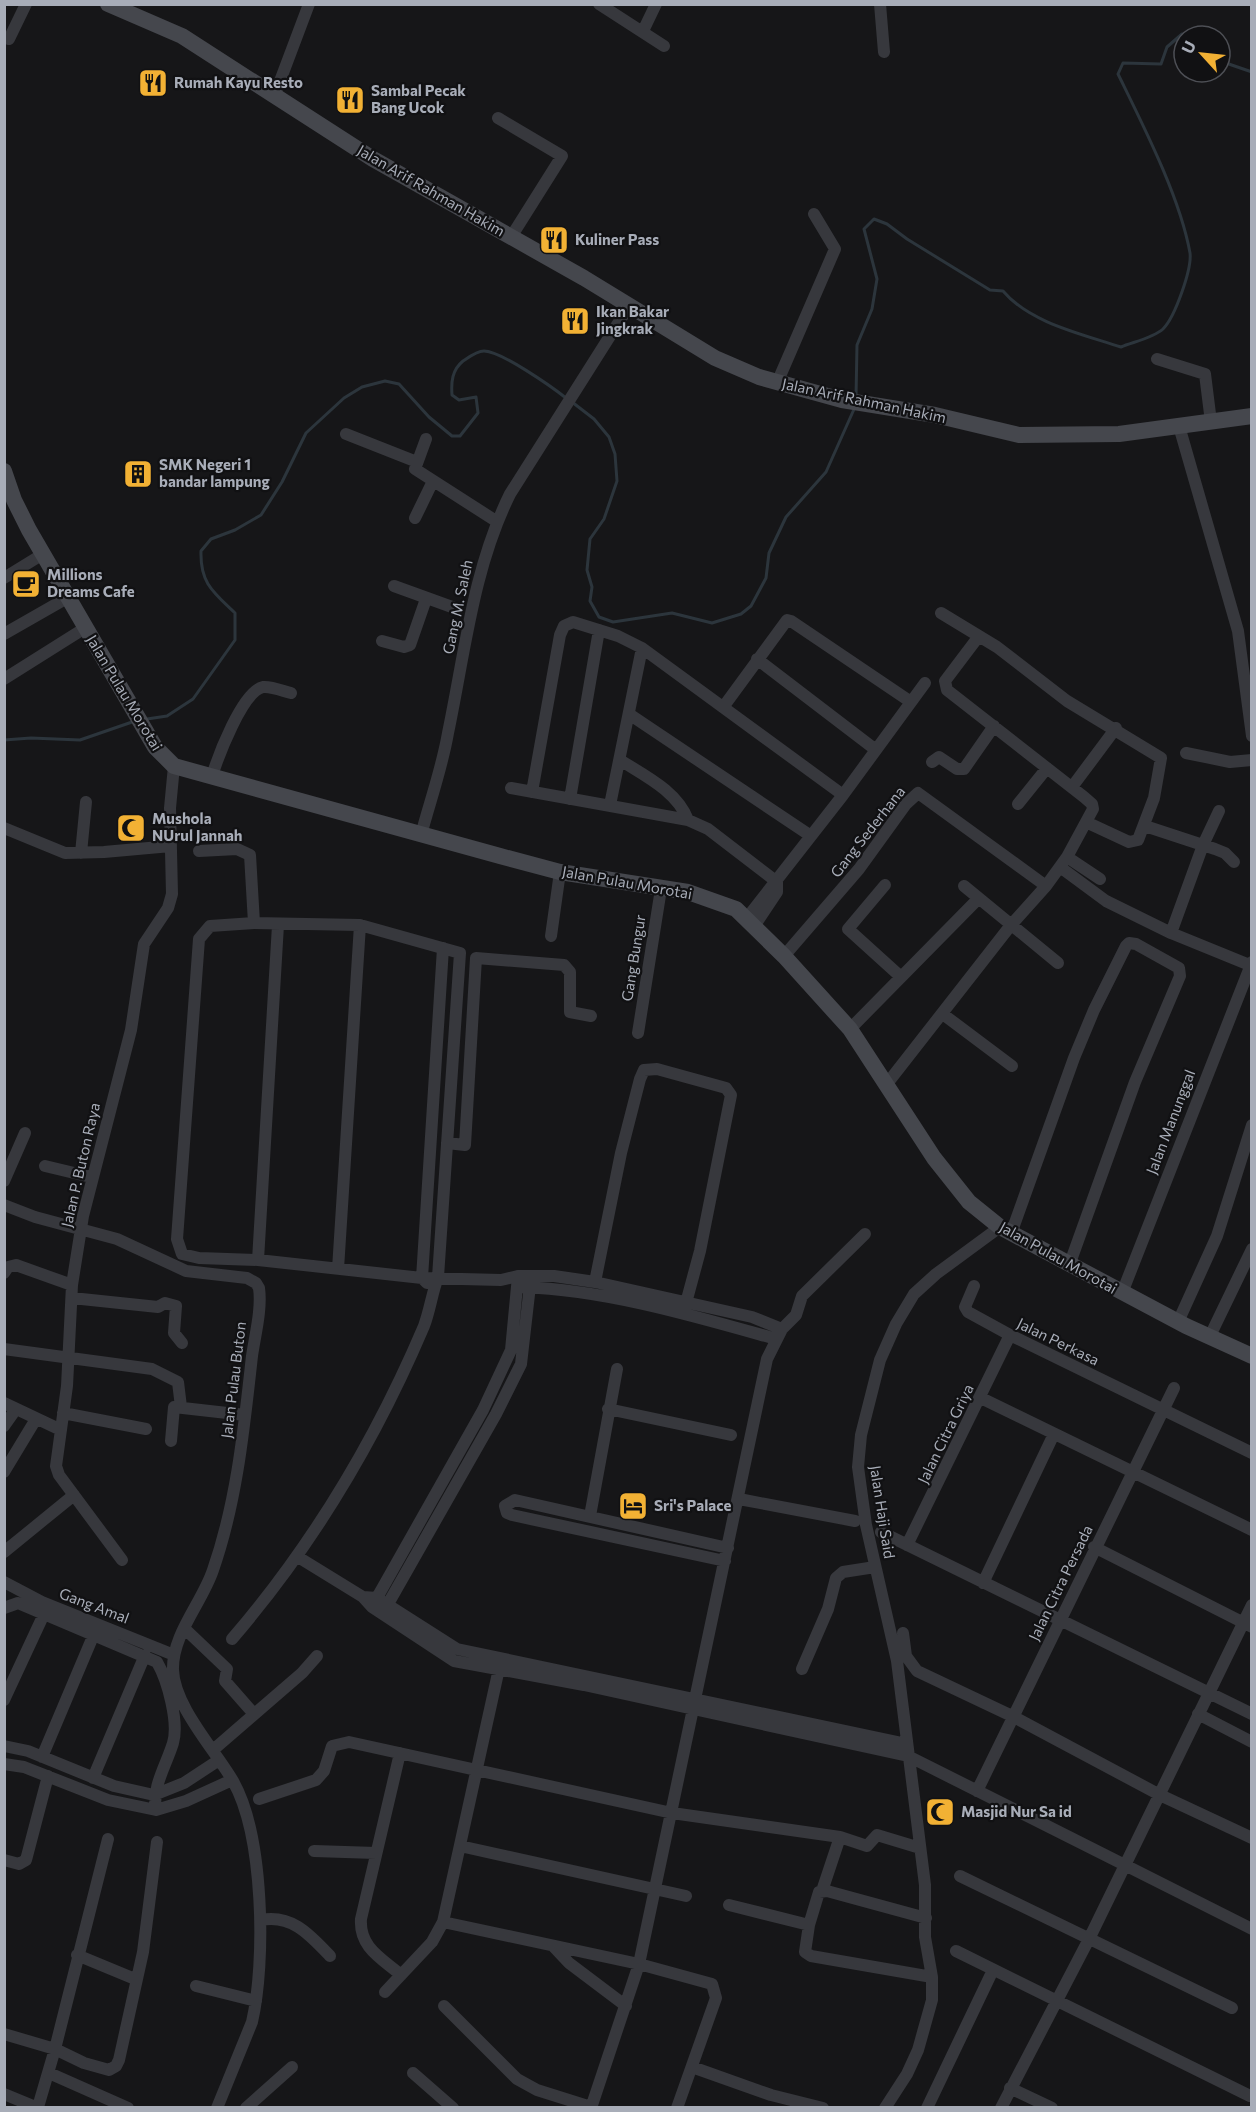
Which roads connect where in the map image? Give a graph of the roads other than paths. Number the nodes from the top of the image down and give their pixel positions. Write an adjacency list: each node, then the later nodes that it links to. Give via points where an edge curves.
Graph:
1 (26, 4): 8 (street)
2 (309, 4): 11 (street)
3 (599, 4): 7 (street)
4 (656, 4): 7 (street)
5 (880, 4): 10 (street)
6 (115, 6): 11 (street, Jalan Arif Rahman Hakim, via 182,36)
7 (643, 31): 9 (street)
8 (9, 39)
9 (664, 46)
10 (884, 52)
11 (274, 97): 14 (street, Jalan Arif Rahman Hakim, via 373,159)
12 (498, 118): 14 (street, via 562,156)
13 (814, 214): 17 (street, via 835,249)
14 (512, 237): 15 (street, Jalan Arif Rahman Hakim)
15 (629, 306): 17 (street, Jalan Arif Rahman Hakim, via 715,358); 28 (street, Gang M. Saleh)
16 (1157, 359): 19 (street, via 1205,374)
17 (777, 383): 20 (street, Jalan Arif Rahman Hakim, via 1018,435 1119,434)
18 (1251, 416): 19 (street, Jalan Arif Rahman Hakim)
19 (1211, 422): 20 (street, Jalan Arif Rahman Hakim)
20 (1179, 426): 39 (street)
21 (346, 434): 23 (street)
22 (426, 440): 23 (street)
23 (417, 462): 25 (street, via 415,469)
24 (4, 471): 26 (street, Jalan Pulau Morotai)
25 (432, 481): 27 (street); 28 (street)
26 (9, 503): 29 (street, Jalan Pulau Morotai)
27 (415, 518)
28 (496, 521): 34 (street, Gang M. Saleh, via 479,575)
29 (43, 554): 30 (street); 32 (street, Jalan Pulau Morotai)
30 (4, 578)
31 (394, 586): 33 (street)
32 (68, 598): 37 (street, Jalan Pulau Morotai); 40 (street)
33 (426, 599): 34 (street); 42 (street, via 410,645)
34 (462, 611): 75 (street, Gang M. Saleh, via 448,735)
35 (941, 613): 41 (street)
36 (1251, 627): 39 (street)
37 (85, 628): 45 (street); 59 (street, Jalan Pulau Morotai, via 162,756)
38 (599, 630): 43 (street); 64 (street, via 573,622 561,630); 66 (street)
39 (1238, 631): 53 (street)
40 (4, 634)
41 (979, 636): 51 (street, via 945,686); 52 (street, via 1067,700)
42 (382, 641)
43 (642, 648): 49 (street); 50 (street)
44 (757, 659): 48 (street, via 784,621 791,621); 49 (street); 54 (street)
45 (4, 679)
46 (925, 683): 48 (street)
47 (291, 693): 61 (street, via 267,687 255,692 226,738)
48 (911, 702): 54 (street)
49 (724, 706): 65 (street)
50 (629, 714): 56 (street); 76 (street)
51 (994, 726): 58 (street, via 964,769 939,758); 60 (street)
52 (1116, 728): 62 (street); 73 (street, via 1161,758)
53 (1251, 736)
54 (876, 750): 65 (street)
55 (1186, 753): 57 (street, via 1230,762)
56 (620, 760): 69 (street); 71 (street, via 673,795)
57 (1251, 760)
58 (932, 762)
59 (174, 766): 61 (street, Jalan Pulau Morotai); 78 (street, Jalan P. Buton Raya)
60 (1047, 768): 62 (street); 68 (street)
61 (212, 776): 75 (street, Jalan Pulau Morotai)
62 (1072, 787): 72 (street, via 1092,804)
63 (511, 788): 64 (street)
64 (532, 792): 66 (street)
65 (843, 795): 76 (street)
66 (570, 799): 69 (street)
67 (86, 802): 80 (street)
68 (1018, 804)
69 (610, 806): 71 (street)
70 (1219, 811): 77 (street)
71 (688, 820): 85 (street, via 708,830)
72 (1086, 822): 73 (street, via 1129,842 1138,840); 81 (street)
73 (1145, 826): 77 (street)
74 (4, 828): 80 (street, via 65,853)
75 (421, 835): 83 (street, Jalan Pulau Morotai)
76 (811, 836): 85 (street)
77 (1203, 845): 82 (street, via 1225,853); 96 (street)
78 (171, 846): 80 (street); 115 (street, Jalan P. Buton Raya, via 170,902 144,944 131,1030)
79 (199, 851): 92 (street, via 237,849 250,855)
80 (81, 853)
81 (1063, 862): 84 (street); 88 (street); 96 (street, via 1106,901)
82 (1234, 862)
83 (560, 872): 89 (street, Jalan Pulau Morotai); 97 (street)
84 (1100, 879)
85 (777, 882): 91 (street)
86 (885, 885): 104 (street, via 848,929)
87 (964, 886): 90 (street)
88 (1046, 886): 95 (street); 100 (street, Gang Sederhana, via 918,793 825,911)
89 (661, 889): 91 (street, Jalan Pulau Morotai, via 713,899 736,909); 108 (street, Gang Bungur)
90 (978, 899): 95 (street); 104 (street)
91 (751, 922): 100 (street, Jalan Pulau Morotai)
92 (254, 923): 93 (street); 122 (street, via 210,926 199,939 177,1239 182,1254 190,1257)
93 (278, 925): 94 (street); 122 (street)
94 (360, 925): 98 (street); 124 (street)
95 (1011, 925): 102 (street); 105 (street)
96 (1171, 933): 103 (street)
97 (551, 936)
98 (442, 948): 99 (street); 127 (street)
99 (460, 953): 101 (street); 113 (street)
100 (784, 956): 107 (street, Jalan Pulau Morotai)
101 (476, 957): 106 (street, via 564,965 570,972 570,1012); 113 (street, via 465,1145)
102 (1058, 963)
103 (1251, 965): 133 (street, Jalan Manunggal)
104 (901, 976): 107 (street)
105 (944, 1015): 109 (street); 110 (street)
106 (591, 1016)
107 (850, 1029): 110 (street, Jalan Pulau Morotai)
108 (638, 1033)
109 (1012, 1066)
110 (886, 1085): 119 (street, Jalan Pulau Morotai, via 934,1158 969,1202)
111 (1251, 1125): 136 (street, via 1217,1236)
112 (25, 1133): 116 (street)
113 (447, 1143): 126 (street)
114 (45, 1166): 115 (street)
115 (91, 1177): 118 (street, Jalan P. Buton Raya)
116 (4, 1181)
117 (4, 1205): 118 (street)
118 (81, 1228): 130 (street, Jalan P. Buton Raya); 153 (street, Jalan Pulau Buton, via 117,1239 186,1271 224,1274 256,1283 260,1292)
119 (1006, 1229): 123 (street, Jalan Pulau Morotai); 123 (street, via 1094,1010 1126,946 1136,944 1179,968 1180,976 1136,1082); 177 (street, Jalan Haji Said, via 936,1274 914,1294 880,1360 861,1435 858,1467)
120 (865, 1234): 137 (street, via 802,1296 795,1315)
121 (1251, 1249): 139 (street)
122 (258, 1260): 124 (street)
123 (1070, 1263): 133 (street, Jalan Pulau Morotai)
124 (338, 1269): 127 (street)
125 (4, 1273): 130 (street, via 16,1265)
126 (438, 1277): 127 (street); 128 (street); 132 (street)
127 (422, 1278): 132 (street)
128 (524, 1282): 129 (street, via 554,1276); 137 (street); 181 (street, via 521,1364 496,1414)
129 (595, 1282): 135 (street); 135 (street, via 640,1079 644,1070 657,1069 726,1088 731,1095)
130 (72, 1285): 134 (street, Jalan P. Buton Raya)
131 (974, 1286): 138 (street, Jalan Perkasa, via 966,1300 968,1312)
132 (433, 1290): 174 (street, via 425,1323 409,1360 363,1448)
133 (1122, 1293): 136 (street, Jalan Pulau Morotai)
134 (72, 1298): 140 (street, via 176,1306 174,1333); 143 (street, Jalan P. Buton Raya)
135 (686, 1303): 137 (street, via 752,1317)
136 (1178, 1322): 139 (street, Jalan Pulau Morotai)
137 (779, 1334): 165 (street, via 767,1359)
138 (1010, 1335): 146 (street, Jalan Citra Griya); 151 (street, Jalan Perkasa)
139 (1210, 1336): 142 (street, Jalan Pulau Morotai)
140 (182, 1343)
141 (4, 1349): 143 (street)
142 (1251, 1356)
143 (68, 1359): 148 (street, via 152,1369 178,1382); 152 (street, Jalan P. Buton Raya)
144 (617, 1369): 150 (street)
145 (1174, 1388): 151 (street, Jalan Citra Persada)
146 (981, 1398): 159 (street); 170 (street, Jalan Citra Griya)
147 (4, 1403): 149 (street)
148 (181, 1407): 153 (street); 160 (street, via 172,1410)
149 (16, 1409): 154 (street); 155 (street)
150 (608, 1409): 158 (street); 166 (street)
151 (1163, 1409): 161 (street, Jalan Perkasa); 163 (street, Jalan Citra Persada)
152 (63, 1413): 156 (street, Jalan P. Buton Raya); 157 (street)
153 (245, 1415): 186 (street, Jalan Pulau Buton, via 234,1493 220,1549 206,1590)
154 (36, 1419): 156 (street); 162 (street)
155 (4, 1426)
156 (61, 1430): 164 (street, Jalan P. Buton Raya, via 57,1466)
157 (146, 1430)
158 (731, 1435)
159 (1053, 1436): 163 (street); 179 (street)
160 (171, 1440)
161 (1251, 1453)
162 (4, 1472)
163 (1132, 1472): 168 (street); 171 (street, Jalan Citra Persada)
164 (74, 1495): 173 (street); 175 (street, Jalan P. Buton Raya)
165 (739, 1499): 167 (street); 172 (street)
166 (590, 1516): 172 (street); 176 (street, via 515,1500 505,1506 509,1514)
167 (855, 1521)
168 (1251, 1530)
169 (882, 1532): 170 (street)
170 (907, 1545): 179 (street)
171 (1094, 1547): 184 (street, Jalan Citra Persada); 185 (street)
172 (728, 1548): 176 (street)
173 (4, 1552)
174 (298, 1557): 181 (street); 189 (street)
175 (122, 1560)
176 (725, 1562): 197 (street)
177 (875, 1567): 194 (street, via 843,1572 836,1578 828,1609); 207 (street, Jalan Haji Said, via 897,1661)
178 (4, 1582): 191 (street, Gang Amal, via 42,1602)
179 (983, 1583): 184 (street)
180 (1251, 1605): 185 (street)
181 (380, 1606): 193 (street, via 457,1649)
182 (4, 1608): 183 (street, via 18,1603)
183 (44, 1614): 188 (street); 196 (street)
184 (1060, 1619): 195 (street); 201 (street, Jalan Citra Persada)
185 (1247, 1624): 195 (street)
186 (185, 1629): 191 (street, Jalan Pulau Buton); 199 (street, via 227,1669 225,1681)
187 (903, 1633): 201 (street, via 906,1656 913,1668)
188 (94, 1634): 190 (street); 208 (street)
189 (232, 1639)
190 (145, 1655): 213 (street); 216 (street, via 159,1665 175,1718 174,1741)
191 (174, 1655): 206 (street, via 177,1691)
192 (317, 1656): 199 (street)
193 (500, 1664): 197 (street, via 584,1685); 211 (street)
194 (802, 1669)
195 (1207, 1694): 198 (street); 200 (street)
196 (4, 1700)
197 (694, 1704): 207 (street); 220 (street)
198 (1199, 1712): 202 (street); 217 (street)
199 (254, 1714): 206 (street)
200 (1251, 1714)
201 (1012, 1716): 215 (street, Jalan Citra Persada); 217 (street)
202 (1251, 1742)
203 (4, 1746): 204 (street)
204 (28, 1751): 208 (street); 210 (street)
205 (400, 1753): 211 (street); 218 (street, via 349,1742 336,1744 329,1751 324,1772 316,1780); 228 (street)
206 (216, 1755): 214 (street); 216 (street, via 184,1783)
207 (908, 1755): 215 (street); 226 (street, Jalan Haji Said)
208 (42, 1757): 213 (street)
209 (4, 1764): 210 (street)
210 (24, 1767): 212 (street)
211 (478, 1771): 220 (street); 225 (street)
212 (48, 1776): 219 (street, via 108,1800); 229 (street, via 26,1860 19,1864)
213 (93, 1778): 216 (street)
214 (232, 1780): 219 (street, via 186,1802); 237 (street, via 254,1850)
215 (977, 1791): 230 (street)
216 (154, 1795): 219 (street)
217 (1160, 1795): 222 (street); 230 (street)
218 (259, 1799)
219 (156, 1810)
220 (672, 1813): 221 (street); 232 (street)
221 (840, 1837): 226 (street, via 867,1846 877,1835); 233 (street)
222 (1251, 1838)
223 (108, 1839): 244 (street)
224 (157, 1842): 250 (street, via 143,1952)
225 (460, 1846): 232 (street); 238 (street)
226 (920, 1848): 236 (street, Jalan Haji Said)
227 (314, 1851): 228 (street)
228 (376, 1853): 248 (street, via 360,1932 366,1946)
229 (4, 1860)
230 (1124, 1865): 240 (street); 241 (street)
231 (960, 1876): 241 (street)
232 (654, 1890): 234 (street); 246 (street)
233 (820, 1892): 236 (street, via 839,1893); 239 (street)
234 (686, 1896)
235 (729, 1905): 239 (street)
236 (926, 1918): 249 (street, Jalan Haji Said)
237 (261, 1920): 245 (street, via 283,1920 302,1928); 254 (street)
238 (443, 1922): 242 (street); 248 (street, via 432,1942)
239 (809, 1925): 249 (street, via 805,1952 828,1960)
240 (1251, 1929)
241 (1089, 1940): 253 (street); 257 (street)
242 (553, 1946): 246 (street); 256 (street)
243 (956, 1952): 247 (street)
244 (78, 1955): 250 (street); 259 (street)
245 (330, 1956)
246 (639, 1964): 256 (street); 261 (street, via 706,1980 715,1990 716,1998)
247 (993, 1970): 253 (street); 276 (street)
248 (401, 1975): 252 (street)
249 (932, 1977): 275 (street, Jalan Haji Said, via 928,2018 918,2050)
250 (135, 1980): 259 (street, via 119,2060 113,2069 84,2063)
251 (196, 1986): 254 (street)
252 (385, 1992)
253 (1057, 2000): 264 (street); 266 (street)
254 (256, 2001): 270 (street, via 252,2022)
255 (444, 2006): 267 (street, via 517,2079 537,2090)
256 (626, 2006): 267 (street)
257 (1232, 2008)
258 (4, 2034): 259 (street)
259 (55, 2049): 262 (street)
260 (292, 2067): 271 (street)
261 (692, 2067): 273 (street); 274 (street)
262 (49, 2073): 268 (street); 269 (street)
263 (412, 2073): 272 (street)
264 (1010, 2088): 277 (street); 278 (street)
265 (5, 2095): 268 (street)
266 (1249, 2099)
267 (591, 2107)
268 (38, 2108)
269 (128, 2108)
270 (217, 2108)
271 (246, 2108)
272 (453, 2108)
273 (677, 2108)
274 (822, 2108)
275 (885, 2108)
276 (927, 2108)
277 (1001, 2108)
278 (1052, 2108)

